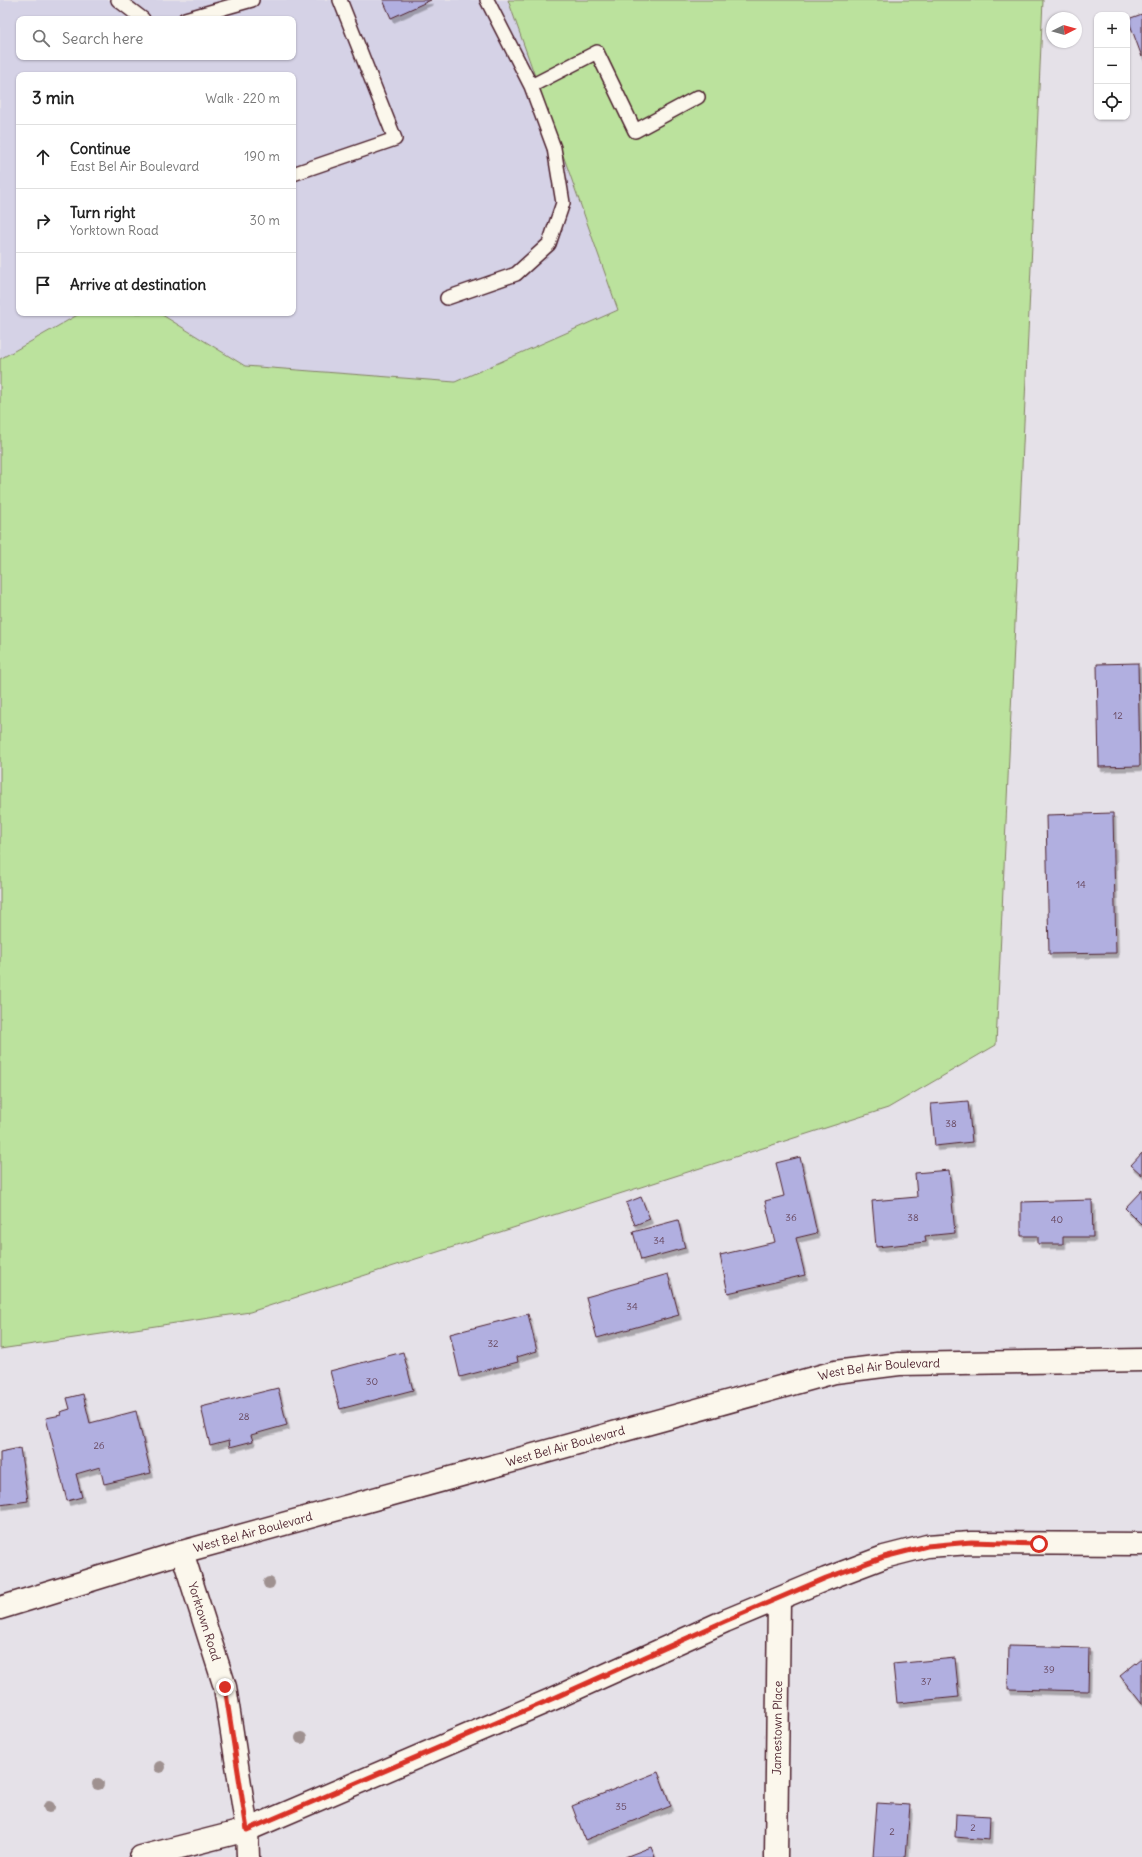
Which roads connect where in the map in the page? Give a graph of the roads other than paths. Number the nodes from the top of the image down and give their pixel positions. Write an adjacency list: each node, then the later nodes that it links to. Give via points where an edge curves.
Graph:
1 (118, 0): 5 (lane)
2 (252, 0): 6 (lane)
3 (340, 0): 9 (lane, via 395,139)
4 (487, 0): 7 (lane)
5 (139, 16)
6 (196, 16)
7 (531, 86): 8 (lane, via 597,52 636,131); 10 (lane, via 554,148 563,203 549,244 516,274)
8 (698, 97)
9 (296, 173)
10 (447, 298)
11 (1142, 1360): 13 (street, West Bel Air Boulevard, via 899,1364 834,1372)
12 (1142, 1544): 14 (street, via 971,1542 927,1546 884,1557 826,1578)
13 (182, 1552): 15 (street, West Bel Air Boulevard); 16 (street, Yorktown Road, via 225,1687)
14 (779, 1599): 16 (street, via 547,1702); 19 (street, Jamestown Place)
15 (0, 1608)
16 (247, 1830): 17 (street); 18 (street, Yorktown Road)
17 (141, 1857)
18 (248, 1857)
19 (776, 1857)

